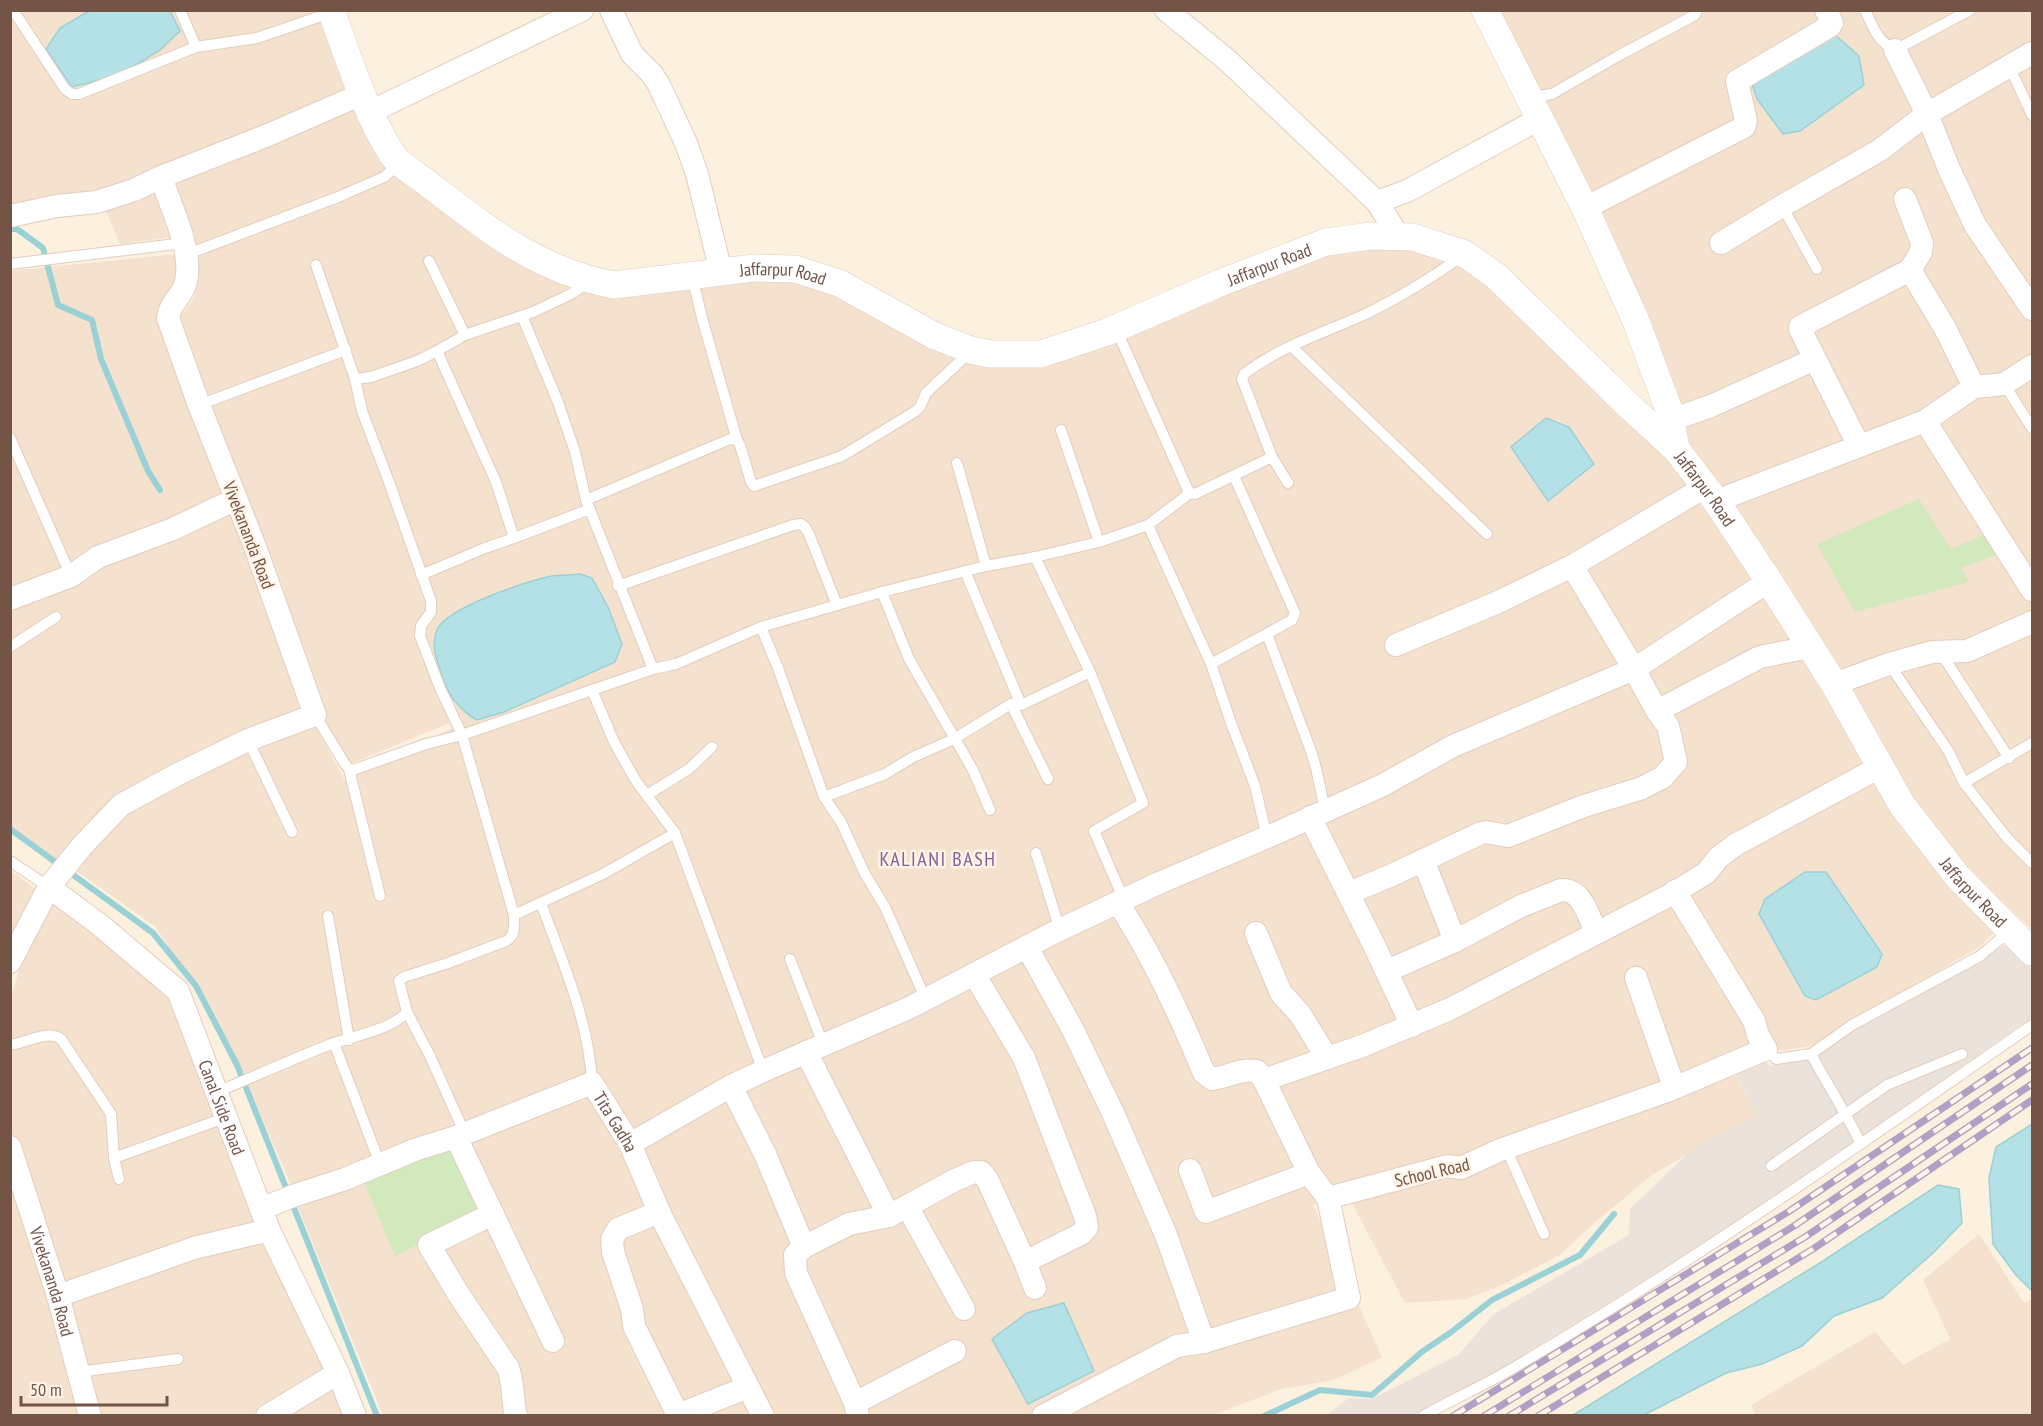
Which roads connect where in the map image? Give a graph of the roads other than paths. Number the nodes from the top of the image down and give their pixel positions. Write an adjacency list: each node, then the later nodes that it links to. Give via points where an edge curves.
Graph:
1 (180, 10): 12 (lane)
2 (582, 10): 16 (street)
3 (611, 10): 36 (street, via 632,54 659,85 686,143)
4 (1166, 10): 23 (street, via 1227,60)
5 (1485, 10): 17 (street)
6 (1697, 10): 17 (lane, via 1695,15 1552,94)
7 (1826, 10): 25 (street, via 1830,26 1737,81 1744,127)
8 (1865, 10): 13 (lane, via 1880,40)
9 (1970, 10): 13 (lane)
10 (331, 11): 12 (lane, via 257,38); 16 (street, Jaffarpur Road)
11 (14, 15): 12 (lane, via 72,94)
12 (196, 47)
13 (1895, 50): 18 (street)
14 (2032, 53): 15 (street)
15 (2009, 66): 18 (street); 19 (lane)
16 (366, 103): 20 (street, Jaffarpur Road, via 393,157); 21 (street, via 268,135)
17 (1535, 108): 23 (street, via 1407,191); 25 (street)
18 (1927, 114): 24 (street, via 1880,150); 39 (street, via 1976,225)
19 (2032, 115)
20 (400, 162): 29 (lane, via 384,177 357,189); 38 (street, Jaffarpur Road, via 490,232 550,266)
21 (161, 177): 26 (street, via 97,202); 29 (street, Vivekananda Road)
22 (1905, 199): 35 (street, via 1922,243)
23 (1377, 202): 27 (street)
24 (1782, 206): 28 (street); 34 (lane)
25 (1585, 208): 53 (street, via 1636,321)
26 (10, 216)
27 (1400, 237): 30 (street, Jaffarpur Road, via 1413,237); 41 (street, Jaffarpur Road, via 1370,236 1326,242)
28 (1721, 243)
29 (186, 248): 32 (lane); 52 (street, Vivekananda Road, via 185,285 170,307 168,318)
30 (1465, 254): 43 (lane, via 1370,312); 60 (street, Jaffarpur Road, via 1496,276)
31 (429, 261): 42 (lane)
32 (10, 264)
33 (316, 265): 44 (lane)
34 (1817, 269)
35 (1910, 270): 47 (street, via 1800,327); 51 (street)
36 (721, 272): 37 (street, Jaffarpur Road); 45 (street, Jaffarpur Road, via 795,269 839,282 935,336)
37 (692, 276): 38 (street, Jaffarpur Road, via 614,285); 58 (lane)
38 (592, 281): 40 (lane)
39 (2032, 309)
40 (522, 316): 42 (lane); 68 (lane, via 558,402)
41 (1116, 328): 45 (street, Jaffarpur Road, via 1041,354); 65 (lane)
42 (465, 335): 46 (lane)
43 (1291, 346): 61 (lane, via 1249,370 1242,379); 70 (lane)
44 (346, 350): 49 (lane); 52 (lane)
45 (971, 350): 58 (lane, via 926,393 916,411 842,456 754,486)
46 (437, 351): 49 (lane, via 371,377); 71 (lane, via 496,482)
47 (1815, 359): 53 (street); 59 (street)
48 (2032, 366): 50 (street)
49 (354, 379): 77 (lane)
50 (2004, 384): 51 (street); 55 (lane)
51 (1974, 387): 54 (street)
52 (199, 405): 67 (street, Vivekananda Road)
53 (1671, 420): 60 (street)
54 (1925, 421): 59 (street); 81 (street)
55 (2032, 428)
56 (1061, 430): 72 (lane)
57 (10, 438): 78 (lane)
58 (737, 440): 68 (lane, via 730,439)
59 (1859, 446): 66 (street)
60 (1676, 449): 66 (street, Jaffarpur Road)
61 (1272, 457): 63 (lane); 64 (lane)
62 (957, 463): 74 (lane)
63 (1234, 476): 65 (lane, via 1200,493); 88 (lane, via 1295,613 1292,620)
64 (1288, 483)
65 (1190, 493): 69 (lane)
66 (1711, 494): 75 (street); 79 (street, Jaffarpur Road)
67 (236, 500): 78 (street, via 98,557); 102 (street, Vivekananda Road)
68 (588, 505): 71 (lane); 80 (lane)
69 (1148, 525): 72 (lane); 93 (lane)
70 (1487, 534)
71 (514, 538): 77 (lane)
72 (1099, 542): 73 (lane)
73 (1035, 557): 74 (lane); 97 (lane)
74 (986, 566): 76 (lane)
75 (1572, 566): 89 (street); 96 (street)
76 (965, 571): 82 (lane); 100 (lane)
77 (422, 575): 103 (lane, via 432,608 420,636)
78 (71, 576): 83 (street)
79 (1769, 581): 91 (street, Jaffarpur Road); 96 (street)
80 (618, 586): 84 (lane, via 801,524 809,534); 95 (lane)
81 (2032, 590)
82 (882, 591): 84 (lane); 104 (lane, via 909,659)
83 (10, 599)
84 (837, 605): 87 (lane)
85 (56, 617): 90 (lane)
86 (2032, 622): 92 (street, via 1967,651)
87 (761, 627): 95 (lane, via 676,664); 114 (lane)
88 (1267, 634): 93 (lane); 116 (lane, via 1316,768)
89 (1396, 645)
90 (10, 647)
91 (1810, 647): 98 (street, Jaffarpur Road); 101 (street, via 1760,657)
92 (1940, 651): 94 (street); 108 (lane)
93 (1211, 664): 119 (lane, via 1255,786)
94 (1889, 664): 98 (street); 112 (lane, via 1949,752)
95 (652, 669): 99 (lane)
96 (1634, 669): 101 (street); 116 (street, via 1453,746 1383,785)
97 (1090, 672): 100 (lane); 128 (lane, via 1143,803 1094,831)
98 (1834, 684): 109 (street, Jaffarpur Road)
99 (592, 690): 103 (lane); 113 (lane, via 614,742)
100 (1016, 704): 104 (lane); 111 (lane)
101 (1657, 711): 121 (street, via 1668,726 1676,762 1663,777 1508,836 1486,832)
102 (315, 715): 105 (street); 110 (lane)
103 (462, 735): 110 (lane); 130 (lane)
104 (954, 739): 114 (lane, via 885,774); 115 (lane)
105 (248, 740): 117 (lane); 124 (street, via 121,805)
106 (2032, 743): 108 (lane)
107 (712, 747): 113 (lane, via 689,769)
108 (2009, 758): 112 (lane)
109 (1880, 767): 125 (street, via 1735,845 1706,873); 133 (street, Jaffarpur Road, via 1902,805 1959,877)
110 (349, 769): 127 (lane)
111 (1048, 779)
112 (1964, 783): 123 (lane, via 2007,838)
113 (647, 795): 118 (lane)
114 (824, 797): 144 (lane, via 885,907)
115 (990, 810)
116 (1318, 814): 119 (street); 126 (street)
117 (292, 832)
118 (675, 833): 129 (lane, via 603,874); 156 (lane)
119 (1267, 837): 128 (street)
120 (1036, 853): 132 (lane)
121 (1423, 860): 126 (street); 136 (street)
122 (10, 861): 124 (lane, Canal Side Road)
123 (2032, 862)
124 (51, 884): 140 (street); 161 (street, Canal Side Road, via 178,991)
125 (1676, 891): 135 (street); 152 (street, via 1754,1021)
126 (1349, 893): 141 (street)
127 (380, 896)
128 (1121, 901): 132 (street); 157 (street, via 1204,1073 1212,1079 1224,1078 1246,1069 1257,1071)
129 (541, 903): 130 (lane); 158 (lane, via 579,1009)
130 (514, 915): 145 (lane, via 510,939 399,981)
131 (328, 916): 148 (lane)
132 (1060, 930): 137 (street)
133 (2011, 930): 138 (street, Jaffarpur Road); 153 (lane, via 1980,956 1852,1024)
134 (1256, 933): 155 (street, via 1281,993 1300,1014)
135 (1596, 933): 136 (street, via 1580,899 1568,889 1521,906); 147 (street)
136 (1455, 941): 141 (street)
137 (1028, 947): 142 (street); 187 (street, via 1117,1124 1166,1235)
138 (2032, 952)
139 (790, 959): 151 (lane)
140 (10, 962)
141 (1387, 971): 147 (street)
142 (974, 975): 144 (street); 182 (street, via 1024,1058 1087,1227 1081,1234)
143 (1636, 978): 160 (street)
144 (926, 999): 151 (street)
145 (407, 1012): 148 (lane); 164 (lane, via 430,1056)
146 (2032, 1025): 166 (lane)
147 (1412, 1026): 155 (street)
148 (349, 1040): 149 (lane)
149 (334, 1043): 161 (lane); 170 (lane)
150 (10, 1045): 169 (lane, via 51,1034 62,1040 111,1114)
151 (814, 1048): 156 (street); 177 (street)
152 (1766, 1049): 153 (lane, via 1776,1059); 160 (street, School Road)
153 (1811, 1053): 162 (lane)
154 (1962, 1054): 162 (lane, via 1887,1085)
155 (1327, 1058): 157 (street)
156 (763, 1071): 159 (street)
157 (1264, 1080): 173 (street)
158 (592, 1083): 164 (street, Tita Gadha); 165 (street, Tita Gadha)
159 (731, 1086): 165 (street); 181 (street)
160 (1674, 1087): 168 (street, School Road)
161 (226, 1088): 163 (street, Canal Side Road)
162 (1846, 1113): 166 (lane); 171 (lane)
163 (227, 1117): 169 (lane); 176 (street, Canal Side Road)
164 (460, 1136): 170 (street, Tita Gadha); 179 (street)
165 (630, 1144): 178 (street, Tita Gadha)
166 (1862, 1144): 201 (lane, via 1651,1283 1513,1368)
167 (10, 1147): 184 (street, Vivekananda Road)
168 (1506, 1148): 175 (street, School Road, via 1461,1168 1447,1166); 180 (lane)
169 (114, 1158): 174 (lane)
170 (380, 1164): 176 (street, Tita Gadha)
171 (1771, 1166)
172 (1190, 1170): 173 (street, via 1206,1212)
173 (1309, 1173): 175 (street)
174 (119, 1179)
175 (1328, 1198): 187 (street, via 1348,1298)
176 (275, 1209): 184 (street, Tita Gadha, via 194,1248); 191 (street, Canal Side Road)
177 (898, 1211): 181 (street, via 849,1224); 182 (street, via 955,1180 981,1172); 185 (street)
178 (658, 1212): 192 (street, Tita Gadha); 194 (street, via 618,1228 612,1239 613,1252 634,1326)
179 (493, 1214): 186 (street); 198 (street, via 429,1245 508,1368)
180 (1544, 1234)
181 (804, 1247): 193 (street, via 795,1255 796,1273)
182 (1025, 1262): 183 (street)
183 (1035, 1288)
184 (58, 1296): 190 (street, Vivekananda Road)
185 (964, 1309)
186 (554, 1341)
187 (1204, 1342): 200 (street, via 1177,1346)
188 (955, 1351): 193 (street)
189 (178, 1359): 190 (lane)
190 (78, 1372): 195 (street, Vivekananda Road)
191 (338, 1373): 196 (street); 197 (street, Canal Side Road)
192 (748, 1386): 194 (street); 199 (street, Tita Gadha)
193 (856, 1409)
194 (677, 1415)
195 (90, 1416)
196 (267, 1416)
197 (355, 1416)
198 (516, 1416)
199 (763, 1416)
200 (1042, 1416)
201 (1423, 1416)

